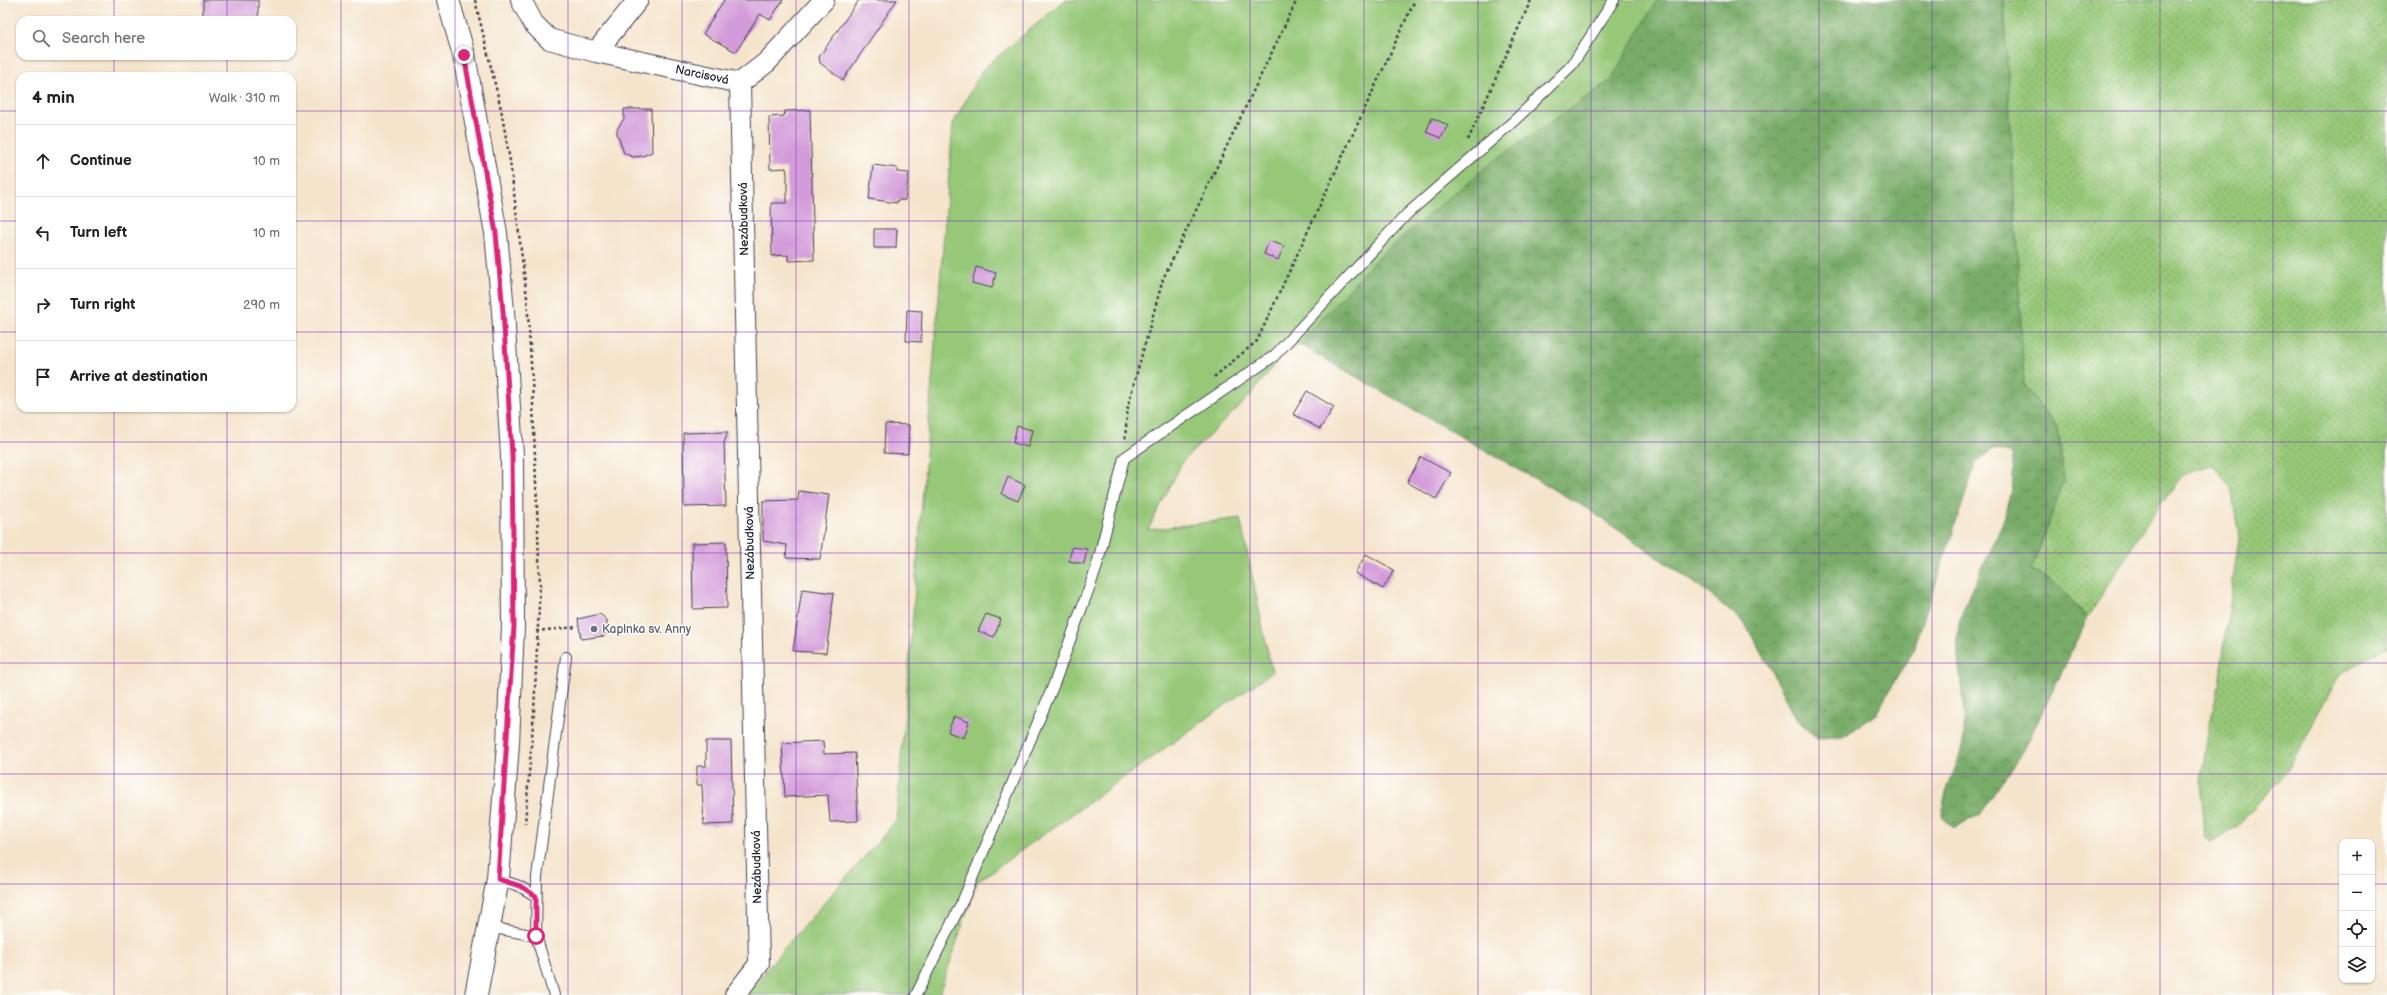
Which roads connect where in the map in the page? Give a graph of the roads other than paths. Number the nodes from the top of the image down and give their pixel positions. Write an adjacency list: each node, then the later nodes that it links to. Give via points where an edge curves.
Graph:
1 (448, 0): 9 (main road, via 466,62 494,218 509,402 514,536 514,626)
2 (521, 0): 6 (street, Narcisová, via 533,23 549,39)
3 (638, 0): 6 (street)
4 (824, 0): 7 (street, Narcisová, via 767,62)
5 (1614, 0): 16 (lane, via 1572,65 1516,119 1407,214 1274,356 1124,458 1096,569 1054,684 963,900)
6 (596, 52): 7 (street, Narcisová)
7 (740, 83): 15 (street, Nezábudková, via 759,964)
8 (566, 657): 10 (lane)
9 (498, 879): 10 (lane, via 520,886); 11 (main road)
10 (536, 896): 12 (lane)
11 (488, 927): 12 (lane); 13 (main road)
12 (536, 936): 14 (lane)
13 (476, 995)
14 (554, 995)
15 (735, 995)
16 (916, 995)

